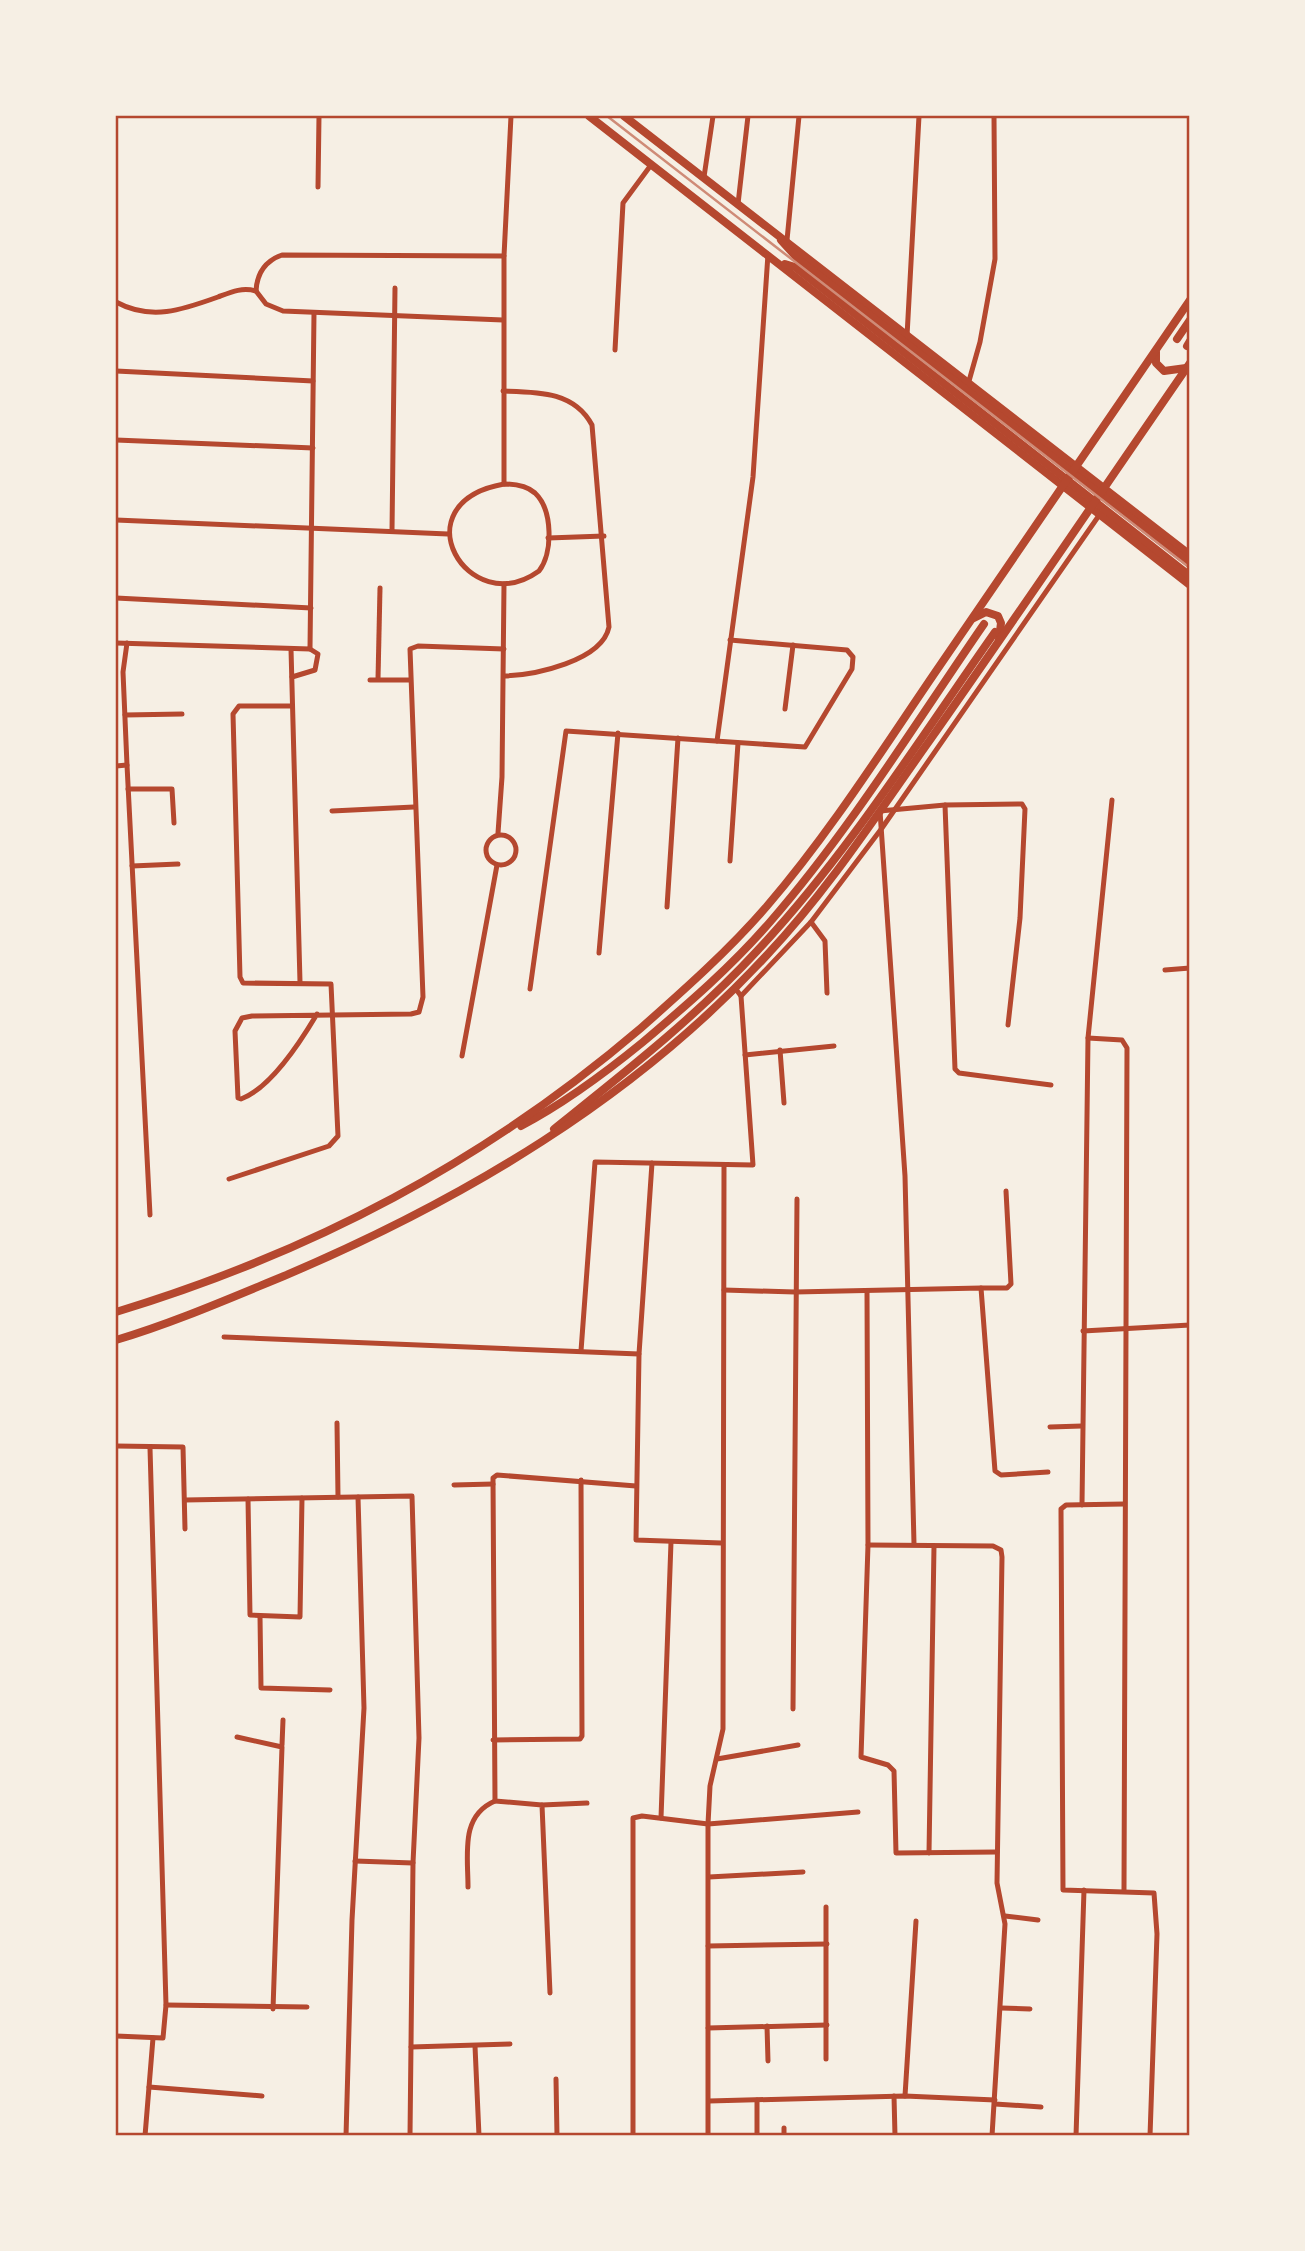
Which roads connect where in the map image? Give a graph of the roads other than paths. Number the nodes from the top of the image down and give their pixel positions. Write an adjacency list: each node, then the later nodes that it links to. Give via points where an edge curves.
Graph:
1 (319, 116): 12 (street)
2 (511, 116): 17 (street)
3 (589, 116): 10 (main road)
4 (624, 116): 11 (main road)
5 (713, 116): 11 (street)
6 (748, 116): 13 (street)
7 (799, 116): 15 (street)
8 (919, 116): 28 (street)
9 (994, 116): 35 (street, via 996,259)
10 (651, 164): 16 (main road); 31 (street, via 623,203)
11 (704, 177): 13 (main road)
12 (318, 187)
13 (738, 204): 14 (main road)
14 (775, 231): 15 (main road); 21 (main road)
15 (787, 240): 28 (main road)
16 (768, 254): 18 (main road); 66 (street, via 753,477)
17 (504, 257): 20 (street, via 282,256 270,259 264,267); 26 (street)
18 (778, 262): 21 (main road, via 795,267); 40 (main road)
19 (396, 288): 25 (street)
20 (256, 291): 23 (street, via 240,289 172,312 134,311); 24 (street, via 272,308)
21 (837, 295): 56 (main road); 57 (main road)
22 (1189, 300): 30 (main road)
23 (116, 302)
24 (314, 313): 25 (street); 34 (street)
25 (395, 316): 26 (street); 49 (street)
26 (503, 320): 36 (street)
27 (1189, 320): 29 (main road)
28 (907, 336): 35 (main road)
29 (1177, 339)
30 (1156, 349): 32 (main road, via 1160,369 1168,372); 41 (main road)
31 (615, 351)
32 (1188, 365): 44 (main road)
33 (116, 371): 34 (street)
34 (313, 381): 39 (street)
35 (969, 381): 37 (main road)
36 (503, 391): 42 (street); 51 (street, via 558,396 587,415 594,437)
37 (1032, 431): 40 (main road, via 1030,441); 41 (main road)
38 (116, 440): 39 (street)
39 (313, 448): 48 (street)
40 (1017, 450): 43 (main road)
41 (1077, 466): 43 (main road); 44 (main road)
42 (503, 484): 50 (street, via 464,499); 52 (street, via 527,489 538,497)
43 (1063, 486): 45 (main road); 63 (main road)
44 (1104, 487): 45 (main road); 53 (main road)
45 (1090, 507): 46 (main road); 69 (main road)
46 (1100, 514): 55 (main road); 93 (street)
47 (116, 520): 48 (street)
48 (312, 527): 49 (street); 62 (street)
49 (392, 531): 50 (street)
50 (448, 534): 58 (street, via 466,569 478,578)
51 (604, 536): 52 (street); 74 (street, via 610,627 602,645 571,662)
52 (548, 538): 58 (street, via 547,558 540,571)
53 (1170, 540): 54 (main road); 55 (main road, via 1161,544)
54 (1189, 555)
55 (1157, 560): 59 (main road)
56 (1189, 564)
57 (1189, 576)
58 (504, 584): 73 (street)
59 (1189, 585)
60 (380, 588): 76 (street)
61 (116, 598): 62 (street)
62 (311, 608): 71 (street)
63 (972, 619): 69 (main road, via 986,612 998,617); 123 (main road, via 842,807 760,915 622,1044)
64 (984, 624): 123 (main road, via 823,856 744,950 592,1082)
65 (995, 632): 124 (main road, via 848,841 757,951 662,1040)
66 (730, 640): 70 (street); 85 (street)
67 (116, 643): 68 (street)
68 (127, 643): 72 (street); 82 (street)
69 (998, 643): 95 (main road)
70 (793, 645): 80 (street); 86 (street, via 847,650 853,657 847,681 805,747)
71 (308, 648): 72 (street); 75 (street, via 318,654 316,668)
72 (291, 649): 75 (street)
73 (504, 649): 74 (street); 78 (street, via 414,646 410,649)
74 (503, 676): 98 (street)
75 (292, 677): 79 (street)
76 (378, 679): 77 (street); 78 (street)
77 (370, 680)
78 (409, 680): 92 (street)
79 (292, 706): 108 (street); 108 (street, via 239,706 233,714 240,977 243,983)
80 (785, 709)
81 (183, 714): 82 (street)
82 (125, 716): 87 (street)
83 (618, 733): 84 (street); 105 (street); 110 (street, via 566,731)
84 (678, 738): 85 (street); 103 (street)
85 (717, 741): 86 (street)
86 (738, 743): 99 (street)
87 (127, 765): 88 (street); 89 (street)
88 (116, 766)
89 (128, 789): 96 (street, via 172,789); 102 (street)
90 (1112, 800): 116 (street)
91 (944, 805): 93 (street); 115 (street, via 1018,802 1025,809 1020,918); 121 (street, via 955,1069)
92 (414, 807): 94 (street); 114 (street, via 423,997 419,1012)
93 (896, 809): 95 (street); 97 (street)
94 (332, 811)
95 (880, 811): 97 (street); 109 (main road, via 822,892)
96 (174, 824)
97 (882, 828): 104 (street); 134 (street)
98 (498, 833): 101 (street, via 486,852); 101 (street, via 510,838 515,848 508,863)
99 (730, 861)
100 (178, 864): 102 (street)
101 (497, 865): 120 (street)
102 (132, 866): 130 (street)
103 (667, 907)
104 (811, 922): 111 (street, via 825,941); 112 (street)
105 (599, 953)
106 (1189, 968): 107 (street)
107 (1165, 970)
108 (300, 982): 114 (street, via 331,984)
109 (736, 988): 112 (street); 124 (main road, via 623,1085)
110 (530, 989)
111 (827, 993)
112 (741, 996): 119 (street)
113 (317, 1014): 113 (street, via 267,1081 252,1095 238,1098 237,1023 252,1016); 114 (street)
114 (334, 1014): 127 (street, via 335,1141)
115 (1008, 1025)
116 (1088, 1038): 138 (street, via 1122,1040 1127,1048); 139 (street)
117 (834, 1046): 118 (street)
118 (780, 1050): 119 (street); 122 (street)
119 (746, 1055): 126 (street, via 753,1165)
120 (462, 1056)
121 (1051, 1085)
122 (784, 1103)
123 (495, 1140): 136 (main road, via 334,1228)
124 (511, 1162): 141 (main road, via 430,1208 329,1256 183,1318)
125 (652, 1163): 126 (street); 142 (street, via 595,1162); 143 (street)
126 (724, 1166): 132 (street)
127 (229, 1179)
128 (1006, 1191): 131 (street, via 1011,1284)
129 (797, 1199): 135 (street)
130 (150, 1215)
131 (981, 1288): 134 (street); 149 (street, via 995,1471 1001,1475)
132 (724, 1290): 135 (street); 163 (street)
133 (867, 1291): 134 (street); 135 (street); 165 (street)
134 (908, 1291): 164 (street)
135 (795, 1292): 169 (street)
136 (116, 1312)
137 (1189, 1325): 138 (street)
138 (1126, 1329): 139 (street); 159 (street)
139 (1083, 1331): 145 (street)
140 (224, 1337): 142 (street)
141 (116, 1340)
142 (581, 1351): 143 (street)
143 (639, 1354): 153 (street)
144 (337, 1423): 154 (street)
145 (1082, 1426): 146 (street); 160 (street)
146 (1050, 1427)
147 (116, 1446): 148 (street)
148 (150, 1448): 158 (street, via 183,1447); 198 (street)
149 (1048, 1472)
150 (581, 1480): 151 (street, via 494,1475); 153 (street); 172 (street, via 582,1736)
151 (493, 1484): 152 (street); 172 (street)
152 (454, 1485)
153 (636, 1486): 162 (street, via 636,1540)
154 (338, 1497): 155 (street); 156 (street)
155 (358, 1497): 184 (street, via 364,1708); 185 (street, via 412,1496 419,1738)
156 (302, 1498): 157 (street); 167 (street, via 301,1617)
157 (248, 1499): 158 (street); 167 (street, via 250,1615)
158 (185, 1500): 161 (street)
159 (1124, 1504): 160 (street); 190 (street)
160 (1082, 1505): 189 (street, via 1061,1509 1063,1890)
161 (185, 1529)
162 (671, 1542): 163 (street); 180 (street)
163 (721, 1544): 175 (street, via 723,1729)
164 (914, 1544): 165 (street); 166 (street)
165 (867, 1545): 183 (street, via 860,1753 894,1771 894,1851)
166 (934, 1546): 182 (street, via 993,1546 1001,1550); 183 (street)
167 (260, 1616): 168 (street, via 261,1688)
168 (330, 1690)
169 (793, 1709)
170 (283, 1720): 173 (street)
171 (237, 1737): 173 (street)
172 (493, 1740): 176 (street)
173 (282, 1745): 201 (street)
174 (798, 1745): 175 (street)
175 (717, 1759): 181 (street)
176 (495, 1801): 178 (street); 188 (street, via 475,1814 469,1828)
177 (587, 1803): 178 (street)
178 (542, 1805): 197 (street)
179 (858, 1812): 181 (street)
180 (661, 1818): 181 (street); 228 (street, via 634,1818)
181 (708, 1824): 187 (street)
182 (997, 1852): 183 (street); 192 (street, via 998,1893)
183 (929, 1853)
184 (355, 1861): 185 (street); 224 (street)
185 (413, 1863): 210 (street)
186 (803, 1872): 187 (street)
187 (709, 1877): 196 (street)
188 (468, 1887)
189 (1084, 1890): 190 (street); 234 (street)
190 (1124, 1890): 235 (street, via 1154,1893 1157,1934)
191 (827, 1907): 195 (street)
192 (1005, 1916): 193 (street); 200 (street)
193 (1038, 1920)
194 (916, 1921): 217 (street)
195 (827, 1944): 196 (street); 203 (street)
196 (708, 1946): 205 (street)
197 (550, 1993)
198 (166, 2005): 201 (street); 207 (street, via 163,2038)
199 (307, 2007): 201 (street)
200 (1001, 2008): 202 (street); 220 (street)
201 (273, 2009)
202 (1030, 2009)
203 (827, 2025): 204 (street); 211 (street)
204 (768, 2026): 205 (street); 212 (street)
205 (708, 2028): 219 (street)
206 (116, 2036): 207 (street)
207 (153, 2038): 214 (street)
208 (510, 2044): 209 (street)
209 (475, 2046): 210 (street); 226 (street)
210 (411, 2047): 225 (street)
211 (826, 2059)
212 (768, 2061)
213 (556, 2078): 227 (street)
214 (149, 2087): 215 (street); 223 (street)
215 (262, 2096)
216 (894, 2096): 217 (street); 218 (street); 232 (street)
217 (905, 2096): 220 (street)
218 (757, 2100): 219 (street); 230 (street)
219 (709, 2101): 229 (street)
220 (995, 2102): 221 (street); 233 (street)
221 (1041, 2107)
222 (784, 2128): 231 (street)
223 (145, 2136)
224 (346, 2136)
225 (410, 2136)
226 (479, 2136)
227 (556, 2136)
228 (633, 2136)
229 (708, 2136)
230 (757, 2136)
231 (784, 2136)
232 (895, 2136)
233 (992, 2136)
234 (1076, 2136)
235 (1150, 2136)

